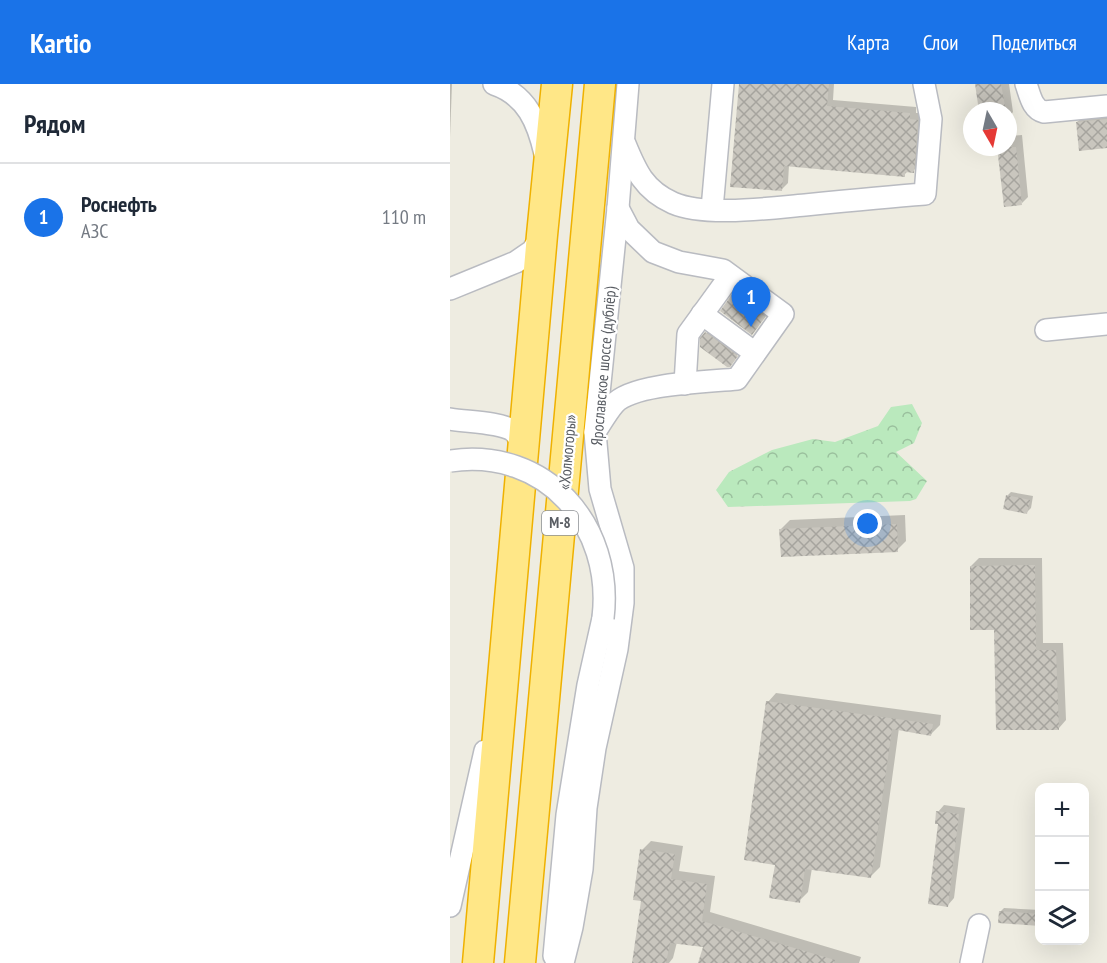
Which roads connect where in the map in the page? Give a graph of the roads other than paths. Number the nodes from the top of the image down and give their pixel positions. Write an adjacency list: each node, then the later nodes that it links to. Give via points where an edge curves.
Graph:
1 (494, 84): 10 (street, via 522,99 534,120)
2 (557, 84): 10 (highway, М-8)
3 (600, 84): 29 (highway, «Холмогоры» / М-8)
4 (628, 84): 9 (street, Ярославское шоссе (дублёр))
5 (723, 84): 12 (street)
6 (924, 84): 12 (street, via 931,119 925,194 744,211)
7 (1026, 84): 8 (street, via 1034,105 1044,112)
8 (1107, 106)
9 (624, 139): 11 (street, Ярославское шоссе (дублёр)); 12 (street, via 636,172 654,191 674,204)
10 (549, 172): 13 (highway, М-8)
11 (618, 208): 14 (street, via 629,229 652,252 679,262 723,270); 22 (street, Ярославское шоссе (дублёр))
12 (712, 209)
13 (542, 236): 15 (street, via 516,262); 23 (highway, М-8)
14 (730, 276): 16 (street); 19 (street, via 783,314)
15 (450, 289)
16 (702, 314): 19 (street); 20 (street, via 688,333)
17 (1107, 324): 18 (street)
18 (1046, 330)
19 (755, 353): 20 (street, via 737,379)
20 (685, 384): 22 (street, via 626,395 615,403)
21 (450, 419): 23 (street, via 512,430)
22 (595, 432): 31 (street, Ярославское шоссе (дублёр), via 600,489 623,568 623,603 617,649 594,748 582,869)
23 (524, 451): 25 (highway, М-8)
24 (450, 461): 30 (street, bridge, via 477,459 512,465 543,481 570,503 586,525 597,548 605,583 603,618 567,815)
25 (507, 644): 26 (street); 28 (highway, М-8)
26 (450, 906)
27 (979, 925): 32 (street)
28 (478, 963)
29 (520, 963)
30 (553, 963)
31 (562, 963)
32 (971, 963)

